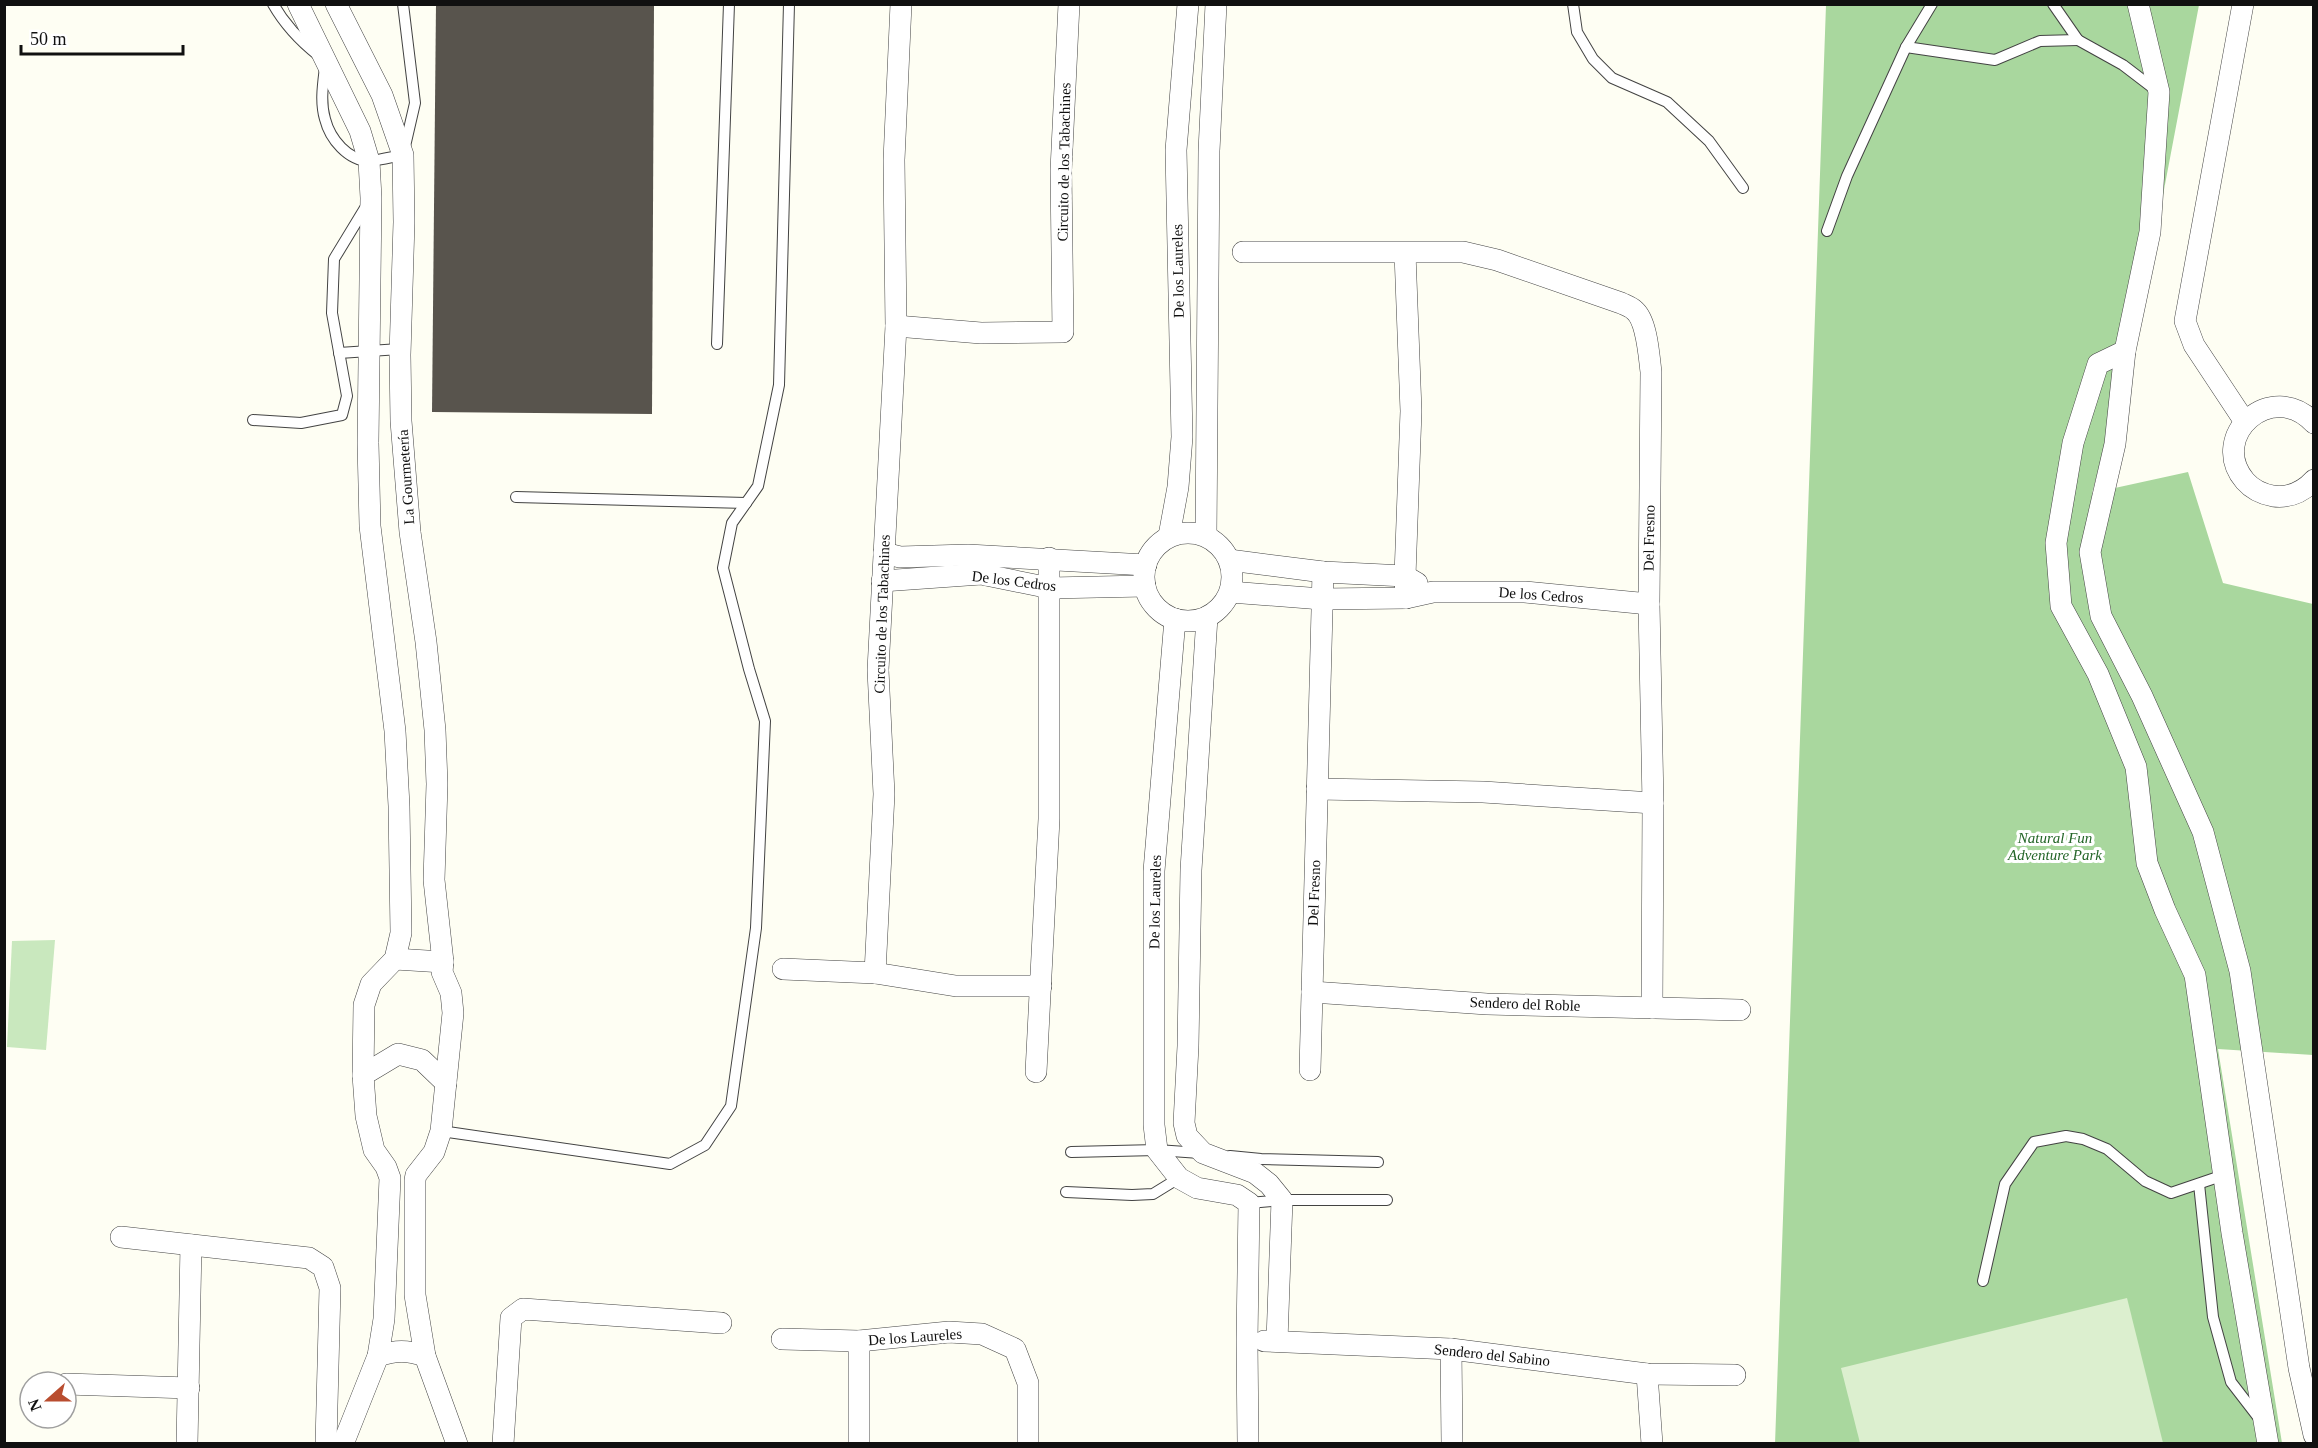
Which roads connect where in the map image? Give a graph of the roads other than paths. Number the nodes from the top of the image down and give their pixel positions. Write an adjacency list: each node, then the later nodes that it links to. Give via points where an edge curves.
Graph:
1 (273, 4): 18 (lane, via 285,25)
2 (298, 4): 18 (street)
3 (336, 4): 22 (street, La Gourmetería, via 382,95)
4 (403, 4): 22 (lane, via 415,104)
5 (729, 4): 30 (lane)
6 (789, 4): 40 (lane, via 778,385 758,486)
7 (901, 4): 29 (street, Circuito de los Tabachines, via 894,160)
8 (1069, 4): 29 (street, Circuito de los Tabachines, via 1061,170 1063,332 981,333)
9 (1188, 4): 20 (street, De los Laureles)
10 (1216, 4): 21 (street, De los Laureles)
11 (1573, 4): 24 (lane, via 1577,32 1593,59 1612,78 1667,102 1709,141)
12 (1932, 4): 17 (lane)
13 (2053, 4): 16 (lane)
14 (2138, 4): 19 (street)
15 (2243, 4): 36 (street, via 2185,321 2194,345)
16 (2078, 40): 17 (lane, via 2040,41 1995,60); 19 (lane, via 2123,65)
17 (1906, 47): 26 (lane, via 1847,176)
18 (325, 61): 23 (street, via 360,130)
19 (2159, 92): 32 (street, via 2150,232)
20 (1176, 150): 21 (street); 42 (street, De los Laureles, via 1182,437)
21 (1209, 151): 41 (street, De los Laureles)
22 (403, 155): 23 (lane); 31 (street, La Gourmetería)
23 (369, 161): 25 (street)
24 (1743, 188)
25 (371, 198): 33 (street); 34 (lane, via 334,259 332,313)
26 (1827, 231)
27 (1243, 252): 28 (street, Del Fresno)
28 (1405, 253): 48 (street, via 1411,411); 55 (street, Del Fresno, via 1463,252 1497,260 1636,311 1649,349 1651,372)
29 (896, 327): 43 (street, Circuito de los Tabachines)
30 (717, 344)
31 (400, 349): 33 (lane); 61 (street, La Gourmetería, via 410,532 435,730 434,880)
32 (2126, 351): 77 (street, via 2098,364 2073,443 2056,543 2061,606 2098,674 2136,767 2147,862 2195,975); 100 (street, via 2115,444 2090,552 2101,616 2203,832 2240,971)
33 (370, 352): 34 (lane); 60 (street, via 370,526 395,731 399,806 401,933)
34 (339, 353): 35 (lane, via 346,396 342,415 301,423)
35 (253, 420)
36 (2245, 422): 37 (street, via 2257,412 2279,406 2301,412); 38 (street, via 2236,437 2234,454 2238,470 2248,484 2262,493 2279,496 2296,493)
37 (2313, 423)
38 (2313, 480)
39 (516, 497): 40 (lane)
40 (746, 503): 72 (lane, via 732,524 723,568 765,721 756,928 731,1106 705,1145 670,1164)
41 (1206, 536): 42 (street, via 1186,532); 45 (street, via 1221,546)
42 (1169, 537): 47 (street, via 1154,549)
43 (884, 553): 44 (street, De los Cedros, via 900,557); 49 (street, Circuito de los Tabachines)
44 (1049, 558): 47 (street, De los Cedros); 50 (street)
45 (1230, 560): 46 (street, De los Cedros); 51 (street)
46 (1323, 572): 48 (street, De los Cedros); 54 (street, Del Fresno)
47 (1145, 576): 50 (street, De los Cedros); 57 (street, via 1152,602)
48 (1405, 576): 52 (street, De los Cedros); 53 (street)
49 (882, 581): 50 (street, De los Cedros, via 981,574); 63 (street, Circuito de los Tabachines, via 878,670 884,795)
50 (1050, 588): 64 (street, via 1049,819)
51 (1230, 592): 54 (street, De los Cedros); 56 (street, via 1221,607)
52 (1433, 592): 53 (street, De los Cedros); 55 (street, De los Cedros, via 1525,592)
53 (1406, 598): 54 (street, De los Cedros)
54 (1322, 599): 58 (street, Del Fresno)
55 (1648, 604): 59 (street, Del Fresno)
56 (1207, 617): 57 (street); 75 (street, via 1191,870 1184,1123 1187,1136)
57 (1175, 619): 73 (street, De los Laureles, via 1154,871)
58 (1317, 789): 59 (street, via 1484,792); 65 (street, Del Fresno)
59 (1653, 802): 66 (street, Del Fresno)
60 (395, 959): 61 (street); 70 (street, via 371,984 364,1005)
61 (443, 962): 71 (street, La Gourmetería, via 453,1013)
62 (783, 969): 63 (street)
63 (874, 973): 64 (street, via 956,986)
64 (1041, 986): 69 (street)
65 (1312, 992): 66 (street, Sendero del Roble, via 1487,1004); 68 (street, Del Fresno)
66 (1652, 1008): 67 (street, Sendero del Roble)
67 (1740, 1010)
68 (1310, 1070)
69 (1036, 1072)
70 (363, 1075): 71 (street, via 398,1054 422,1060); 93 (street, via 374,1150 390,1178 385,1305)
71 (446, 1083): 72 (street, La Gourmetería)
72 (441, 1131): 94 (street, La Gourmetería, via 434,1152 415,1180 413,1279)
73 (1157, 1150): 74 (lane); 75 (lane); 78 (street)
74 (1071, 1152)
75 (1203, 1153): 76 (lane, via 1261,1159); 81 (street, via 1255,1173)
76 (1378, 1162)
77 (2224, 1175): 79 (lane); 99 (street)
78 (1179, 1178): 80 (lane, via 1153,1194); 83 (street, via 1197,1188 1237,1195)
79 (2199, 1184): 86 (lane, via 2171,1193 2145,1181 2107,1149 2084,1140 2066,1136 2034,1142 2005,1184); 99 (lane, via 2213,1317 2232,1382)
80 (1066, 1192)
81 (1282, 1200): 82 (lane); 83 (lane); 91 (street)
82 (1387, 1200)
83 (1249, 1203): 90 (street)
84 (121, 1237): 85 (street)
85 (191, 1245): 98 (street); 102 (street, via 309,1258 323,1267 330,1288)
86 (1983, 1281)
87 (721, 1323): 105 (street, via 523,1309 511,1318)
88 (782, 1339): 89 (street, De los Laureles)
89 (859, 1341): 106 (street, De los Laureles); 107 (street, De los Laureles, via 949,1332 982,1334 1015,1349 1028,1383)
90 (1247, 1341): 91 (street, Sendero del Sabino); 108 (street)
91 (1277, 1341): 92 (street, Sendero del Sabino)
92 (1451, 1349): 95 (street, Sendero del Sabino); 109 (street)
93 (378, 1356): 94 (street, via 409,1350); 103 (street)
94 (426, 1356): 104 (street, La Gourmetería)
95 (1647, 1374): 96 (street, Sendero del Sabino); 110 (street)
96 (1735, 1375)
97 (78, 1384): 98 (street)
98 (189, 1388): 101 (street)
99 (2266, 1434)
100 (2313, 1435)
101 (187, 1443)
102 (326, 1443)
103 (343, 1443)
104 (457, 1443)
105 (503, 1443)
106 (859, 1443)
107 (1028, 1443)
108 (1248, 1443)
109 (1452, 1443)
110 (1652, 1443)

